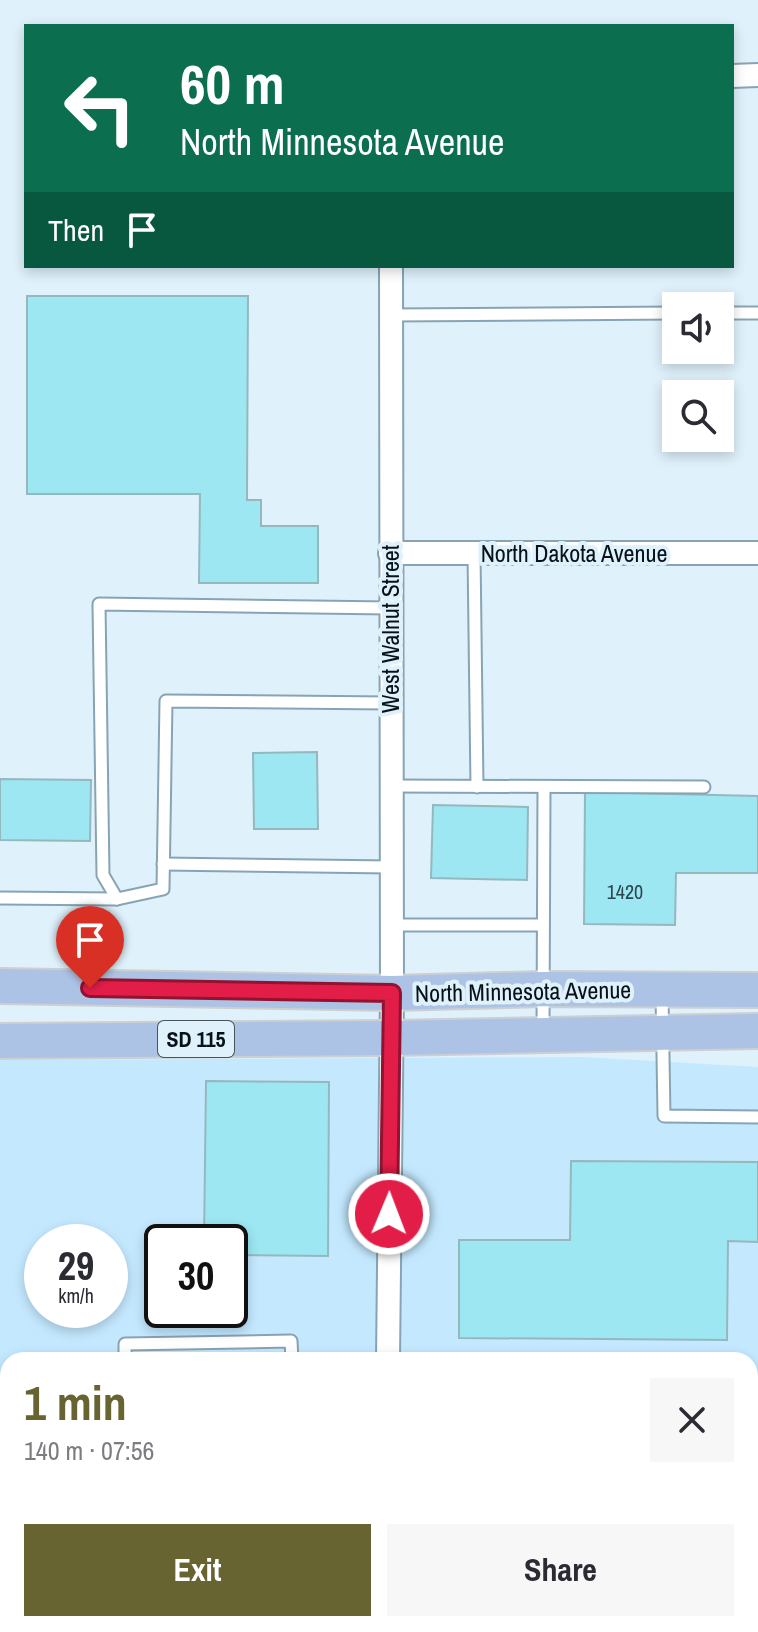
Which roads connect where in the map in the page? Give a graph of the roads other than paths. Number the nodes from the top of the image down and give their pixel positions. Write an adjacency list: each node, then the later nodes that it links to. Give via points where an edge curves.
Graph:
1 (758, 75): 2 (street)
2 (734, 76)
3 (391, 268): 7 (street, West Walnut Street)
4 (662, 313): 7 (lane)
5 (734, 313): 6 (lane)
6 (758, 313)
7 (391, 315): 8 (street, West Walnut Street)
8 (390, 553): 9 (street, North Dakota Avenue); 11 (street, West Walnut Street)
9 (474, 553): 10 (street, North Dakota Avenue); 14 (lane)
10 (758, 553)
11 (390, 608): 12 (street, West Walnut Street); 20 (lane, via 99,604 103,875)
12 (390, 703): 13 (street, West Walnut Street); 17 (lane, via 166,701)
13 (391, 786): 14 (lane); 18 (street, West Walnut Street)
14 (477, 787): 15 (lane)
15 (544, 787): 16 (lane); 22 (lane)
16 (704, 787)
17 (163, 864): 18 (lane); 20 (lane, via 163,889)
18 (391, 867): 21 (street, West Walnut Street)
19 (0, 898): 20 (lane)
20 (117, 899)
21 (391, 925): 22 (lane); 27 (street, West Walnut Street)
22 (543, 925): 24 (lane)
23 (0, 986): 27 (main road, North Minnesota Avenue / SD 115)
24 (543, 989): 25 (main road, North Minnesota Avenue / SD 115); 27 (main road, North Minnesota Avenue / SD 115); 30 (lane)
25 (662, 989): 26 (main road, North Minnesota Avenue / SD 115); 29 (lane)
26 (758, 990)
27 (392, 993): 31 (street, West Walnut Street)
28 (758, 1031): 29 (main road, North Minnesota Avenue / SD 115)
29 (663, 1033): 30 (main road, North Minnesota Avenue / SD 115); 33 (lane, via 664,1116)
30 (543, 1035): 31 (main road, North Minnesota Avenue / SD 115)
31 (391, 1038): 32 (main road, North Minnesota Avenue / SD 115); 36 (street, West Walnut Street)
32 (0, 1041)
33 (758, 1117)
34 (125, 1352): 35 (lane, via 125,1344 291,1341)
35 (292, 1352)
36 (388, 1352)

